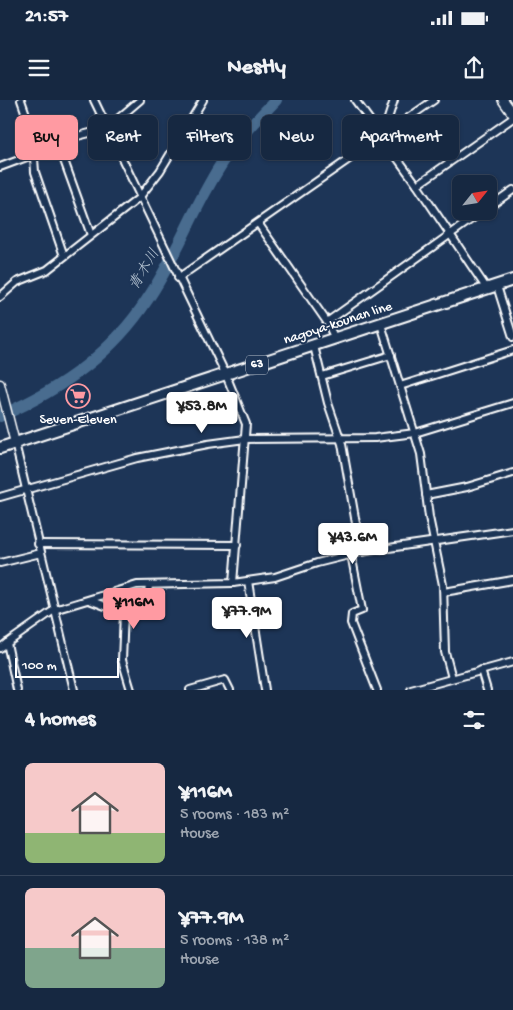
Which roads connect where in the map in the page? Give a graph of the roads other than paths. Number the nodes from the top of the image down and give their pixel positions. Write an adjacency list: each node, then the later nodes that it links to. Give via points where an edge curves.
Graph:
1 (21, 100): 9 (street)
2 (94, 100): 10 (street)
3 (140, 100): 11 (street)
4 (203, 100): 25 (street, via 160,171)
5 (355, 100): 12 (street)
6 (394, 100): 13 (street)
7 (434, 100): 14 (street)
8 (503, 100): 15 (main road)
9 (26, 115)
10 (100, 115)
11 (122, 115)
12 (366, 115)
13 (389, 115)
14 (413, 115)
15 (513, 116): 23 (street)
16 (20, 160): 22 (street)
17 (35, 160): 31 (street, via 34,172)
18 (64, 160): 30 (street)
19 (121, 160): 25 (street)
20 (349, 160): 28 (street)
21 (399, 160): 23 (street)
22 (0, 168)
23 (417, 185): 29 (street)
24 (513, 190): 26 (street)
25 (139, 198): 30 (street); 32 (street)
26 (498, 201)
27 (470, 220): 29 (street)
28 (258, 223): 32 (street); 36 (street)
29 (450, 234): 34 (street); 36 (street)
30 (91, 235): 31 (street)
31 (64, 256): 35 (street, via 47,270 17,282)
32 (178, 278): 43 (street)
33 (513, 280): 34 (main road, nagoya-kounan line / 63)
34 (492, 287): 37 (main road, nagoya-kounan line / 63); 38 (street)
35 (0, 297)
36 (327, 322): 39 (street)
37 (381, 324): 39 (main road, nagoya-kounan line / 63); 42 (street)
38 (513, 337)
39 (335, 339): 40 (main road, nagoya-kounan line / 63)
40 (314, 346): 43 (main road, nagoya-kounan line / 63); 44 (street)
41 (513, 350): 46 (street)
42 (391, 355): 44 (street); 46 (street)
43 (226, 375): 50 (street, via 246,424); 51 (main road, nagoya-kounan line / 63)
44 (322, 376): 49 (street)
45 (0, 384): 51 (street)
46 (400, 386): 48 (street)
47 (513, 403): 48 (street)
48 (415, 433): 49 (street); 55 (street)
49 (340, 438): 50 (street); 61 (street)
50 (245, 439): 54 (street, via 137,458); 60 (street)
51 (15, 443): 52 (main road, nagoya-kounan line / 63); 54 (street)
52 (0, 448)
53 (513, 473): 55 (street)
54 (26, 489): 56 (street); 59 (street)
55 (426, 495): 58 (street)
56 (0, 497)
57 (513, 530): 58 (street)
58 (434, 542): 61 (street); 69 (street)
59 (38, 544): 60 (street); 62 (street)
60 (237, 545): 67 (street)
61 (362, 552): 63 (street)
62 (41, 553): 64 (street); 71 (street)
63 (351, 554): 66 (street, via 275,577); 84 (street, via 362,610 352,614 351,622)
64 (0, 562)
65 (513, 580): 69 (street)
66 (248, 581): 67 (street); 83 (street)
67 (233, 583): 68 (street)
68 (149, 585): 70 (street, via 137,585); 72 (street, via 147,602)
69 (444, 592): 77 (street, via 445,652)
70 (89, 600): 71 (street); 72 (street)
71 (54, 610): 73 (street); 79 (street)
72 (124, 613): 80 (street, via 122,660)
73 (7, 643): 74 (street); 78 (street)
74 (0, 648)
75 (513, 662): 76 (street)
76 (481, 670): 77 (street); 86 (street)
77 (452, 678): 85 (street)
78 (17, 690)
79 (74, 690)
80 (131, 690)
81 (190, 690): 82 (street, via 225,680)
82 (230, 690)
83 (265, 690)
84 (377, 690)
85 (411, 690)
86 (487, 690)

